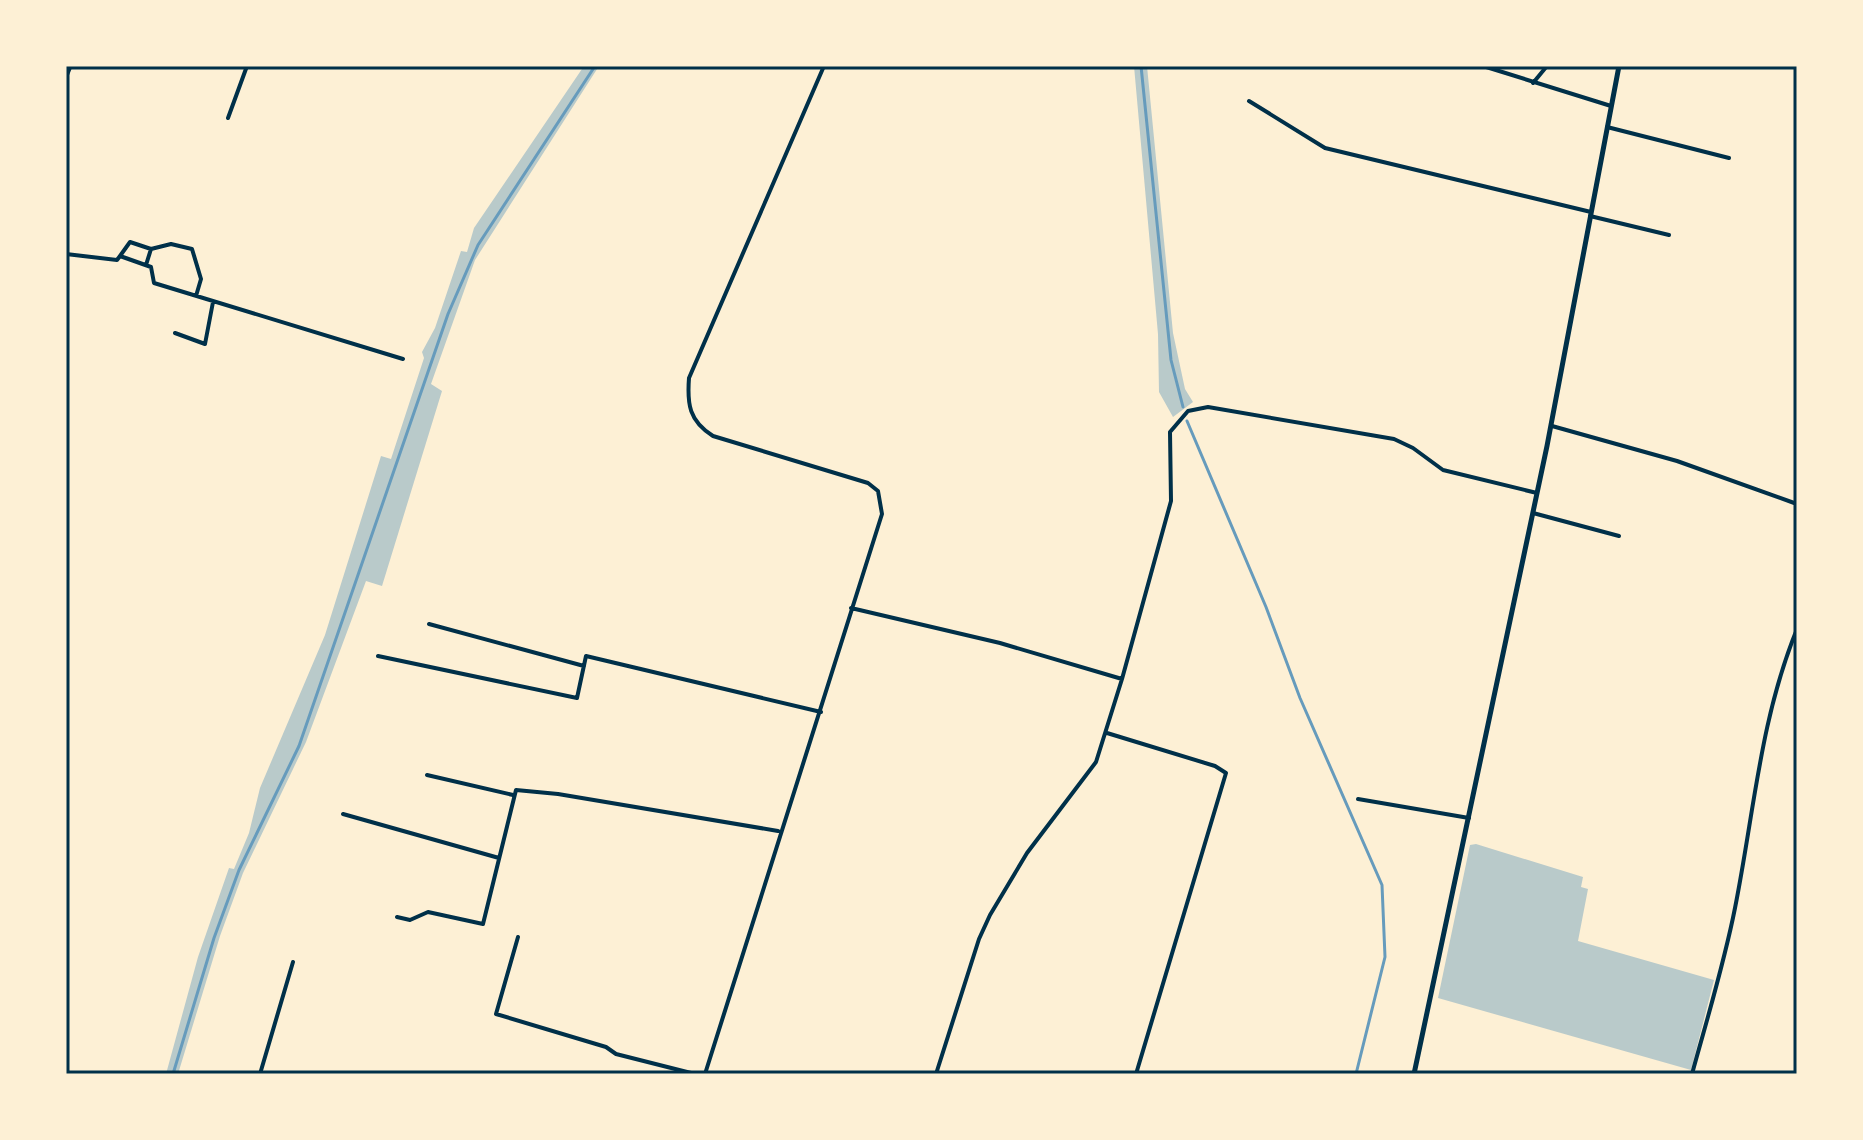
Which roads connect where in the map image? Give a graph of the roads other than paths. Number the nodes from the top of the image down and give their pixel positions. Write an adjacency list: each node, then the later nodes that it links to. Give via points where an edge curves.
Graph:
1 (70, 66): 7 (street)
2 (247, 66): 11 (street)
3 (824, 66): 29 (street, via 689,378 687,404 701,429 713,436 868,483 878,491 882,514)
4 (1483, 66): 8 (street)
5 (1547, 66): 8 (street)
6 (1619, 66): 10 (street)
7 (66, 76)
8 (1533, 83): 10 (street)
9 (1249, 101): 14 (street, via 1325,148)
10 (1611, 106): 12 (street)
11 (228, 118)
12 (1607, 127): 13 (street); 14 (street)
13 (1729, 158)
14 (1591, 214): 15 (street); 24 (street)
15 (1669, 235)
16 (151, 249): 18 (street, via 130,242); 19 (street); 20 (street, via 171,244 192,249 201,279)
17 (66, 254): 18 (street, via 117,260)
18 (120, 256): 19 (street)
19 (146, 265): 20 (street, via 154,283)
20 (196, 296): 21 (street)
21 (213, 302): 22 (street, via 205,344); 23 (street)
22 (175, 333)
23 (403, 359)
24 (1551, 426): 25 (street); 26 (street, via 1677,461)
25 (1537, 493): 27 (street); 34 (street, via 1443,470 1403,443 1366,434 1208,407 1188,411 1169,441 1171,501)
26 (1797, 504)
27 (1533, 513): 28 (street); 41 (street)
28 (1619, 536)
29 (851, 608): 34 (street); 35 (street)
30 (429, 624): 33 (street)
31 (1797, 629): 53 (street, via 1762,742 1735,909)
32 (378, 656): 33 (street, via 577,698)
33 (584, 666): 35 (street, via 586,656)
34 (1122, 679): 36 (street)
35 (821, 712): 42 (street)
36 (1107, 733): 50 (street, via 1090,772 1005,887 979,939); 51 (street, via 1226,773)
37 (427, 775): 38 (street)
38 (513, 795): 42 (street, via 516,790 558,794); 43 (street)
39 (1358, 799): 41 (street)
40 (343, 814): 43 (street)
41 (1469, 818): 52 (street)
42 (778, 831): 49 (street)
43 (499, 858): 44 (street, via 483,924 428,912 410,920)
44 (397, 917)
45 (518, 937): 48 (street, via 496,1014)
46 (293, 962): 47 (street)
47 (260, 1074)
48 (695, 1074)
49 (705, 1074)
50 (936, 1074)
51 (1136, 1074)
52 (1414, 1074)
53 (1692, 1074)

